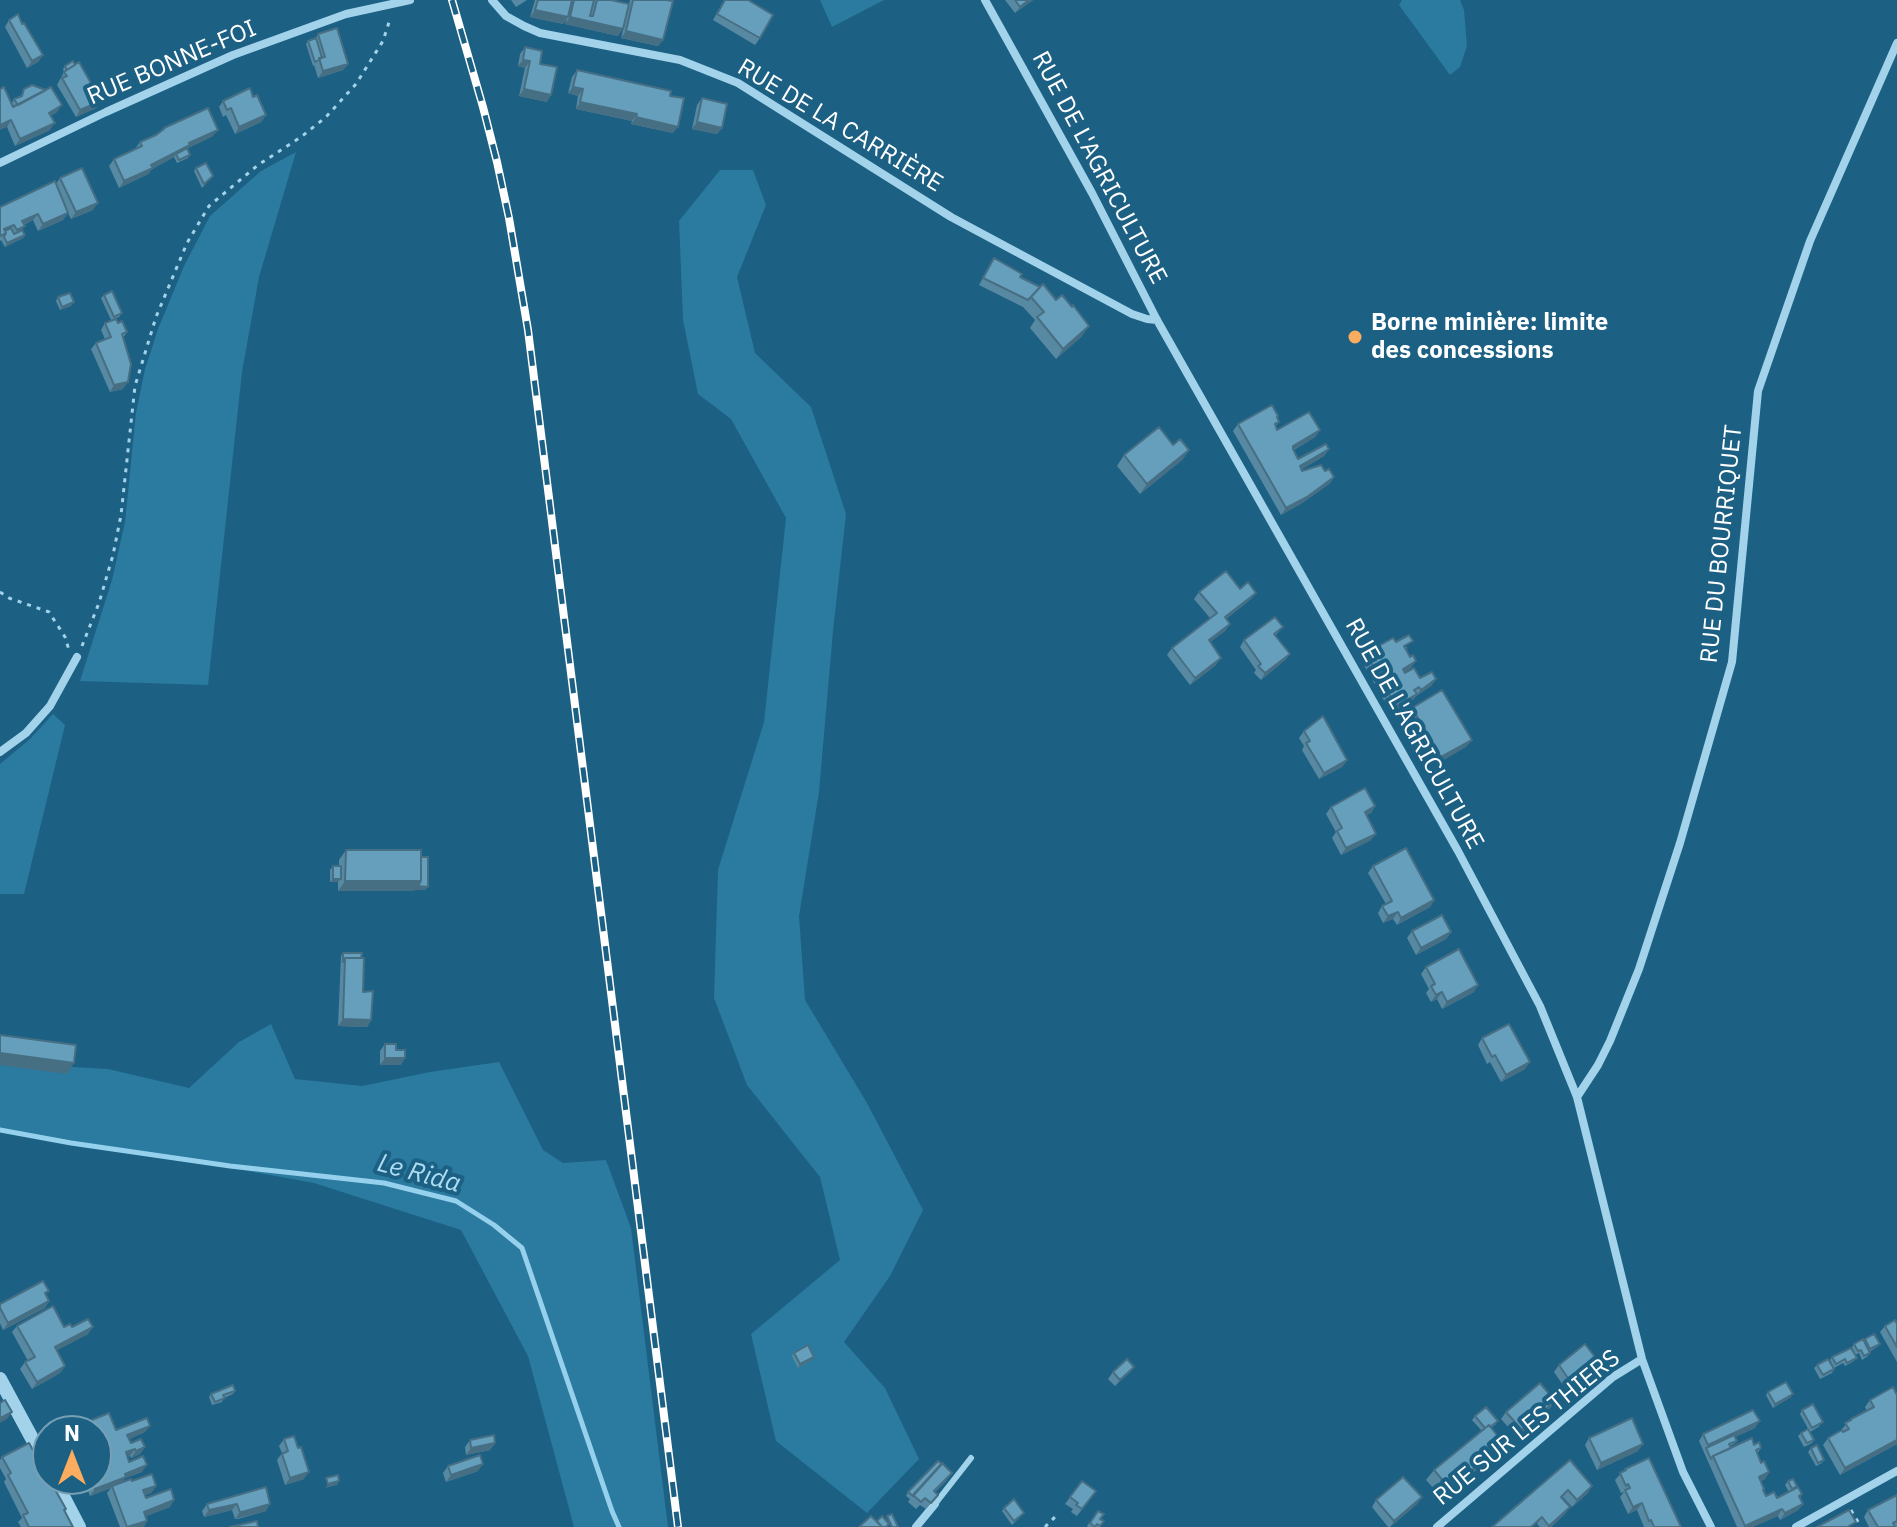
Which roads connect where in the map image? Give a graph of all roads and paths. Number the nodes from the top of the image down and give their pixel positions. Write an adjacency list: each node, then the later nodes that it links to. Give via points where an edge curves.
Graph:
1 (410, 0): 4 (street, RUE BONNE-FOI)
2 (492, 0): 7 (street, RUE DE LA CARRIÈRE, via 506,16 540,33 680,60 738,83 951,217 1132,314)
3 (985, 0): 7 (street, RUE DE L'AGRICULTURE)
4 (395, 4): 6 (street, RUE BONNE-FOI, via 346,14 233,55); 9 (path, via 383,41 356,84 326,117 209,206 187,243 135,386 113,555)
5 (1897, 43): 11 (street, RUE DU BOURRIQUET, via 1810,241 1758,391 1732,662 1639,969 1610,1041)
6 (0, 163)
7 (1157, 320): 11 (street, RUE DE L'AGRICULTURE, via 1458,851 1540,1006)
8 (0, 592): 9 (path, via 49,612)
9 (75, 661): 10 (street, via 50,706)
10 (0, 752)
11 (1577, 1097): 12 (street, RUE DE L'AGRICULTURE)
12 (1642, 1359): 24 (street, RUE SUR LES THIERS, via 1613,1377); 25 (street, RUE DE L'AGRICULTURE, via 1683,1472)
13 (0, 1379): 14 (street)
14 (32, 1438)
15 (971, 1458): 19 (lane)
16 (1897, 1471): 18 (street)
17 (62, 1495): 21 (street)
18 (1845, 1499): 26 (street); 27 (path)
19 (935, 1504): 22 (street)
20 (1056, 1516): 23 (path)
21 (79, 1527)
22 (916, 1527)
23 (1045, 1527)
24 (1437, 1527)
25 (1711, 1527)
26 (1796, 1527)
27 (1861, 1527)

